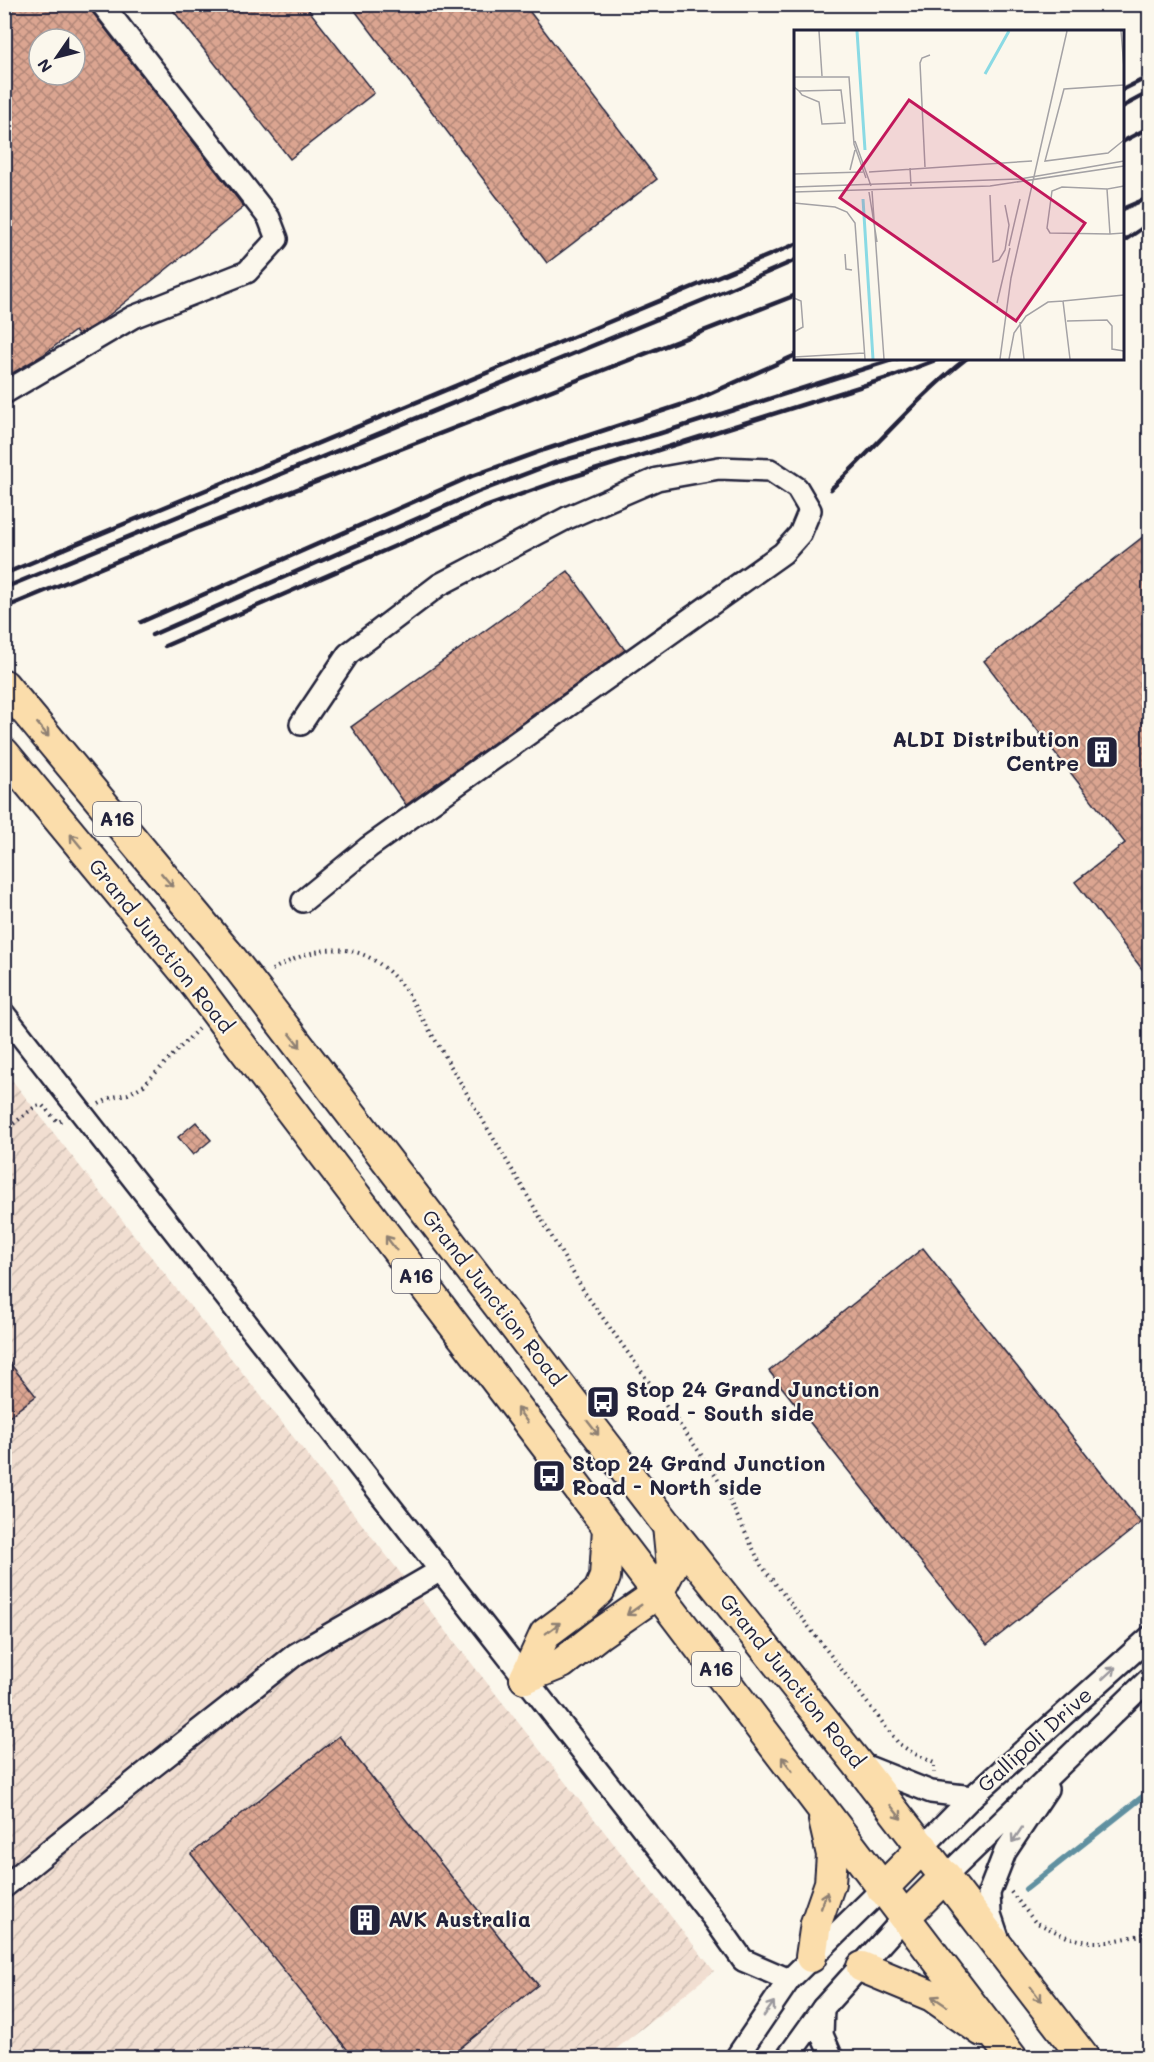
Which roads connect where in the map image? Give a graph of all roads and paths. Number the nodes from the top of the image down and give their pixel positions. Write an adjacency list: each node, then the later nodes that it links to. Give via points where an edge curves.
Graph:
1 (102, 4): 2 (street, via 269,218 277,239 247,272 133,317)
2 (4, 393)
3 (4, 685): 7 (highway, Grand Junction Road / A16, one-way to 7, bridge, via 228,954)
4 (301, 724): 6 (street, via 348,654 439,585 567,518 657,479 719,468 770,471 797,488 810,510 800,534 783,553 369,847)
5 (4, 753): 13 (highway, Grand Junction Road / A16, one-way to 5, bridge, via 194,983)
6 (303, 901)
7 (266, 982): 12 (highway, Grand Junction Road / A16, one-way to 12); 14 (path, via 291,960 317,951 349,950 379,962 395,975 585,1293 724,1489)
8 (4, 1014): 10 (street)
9 (192, 1034): 10 (path, via 144,1085)
10 (81, 1112): 11 (path, via 58,1122 42,1105 36,1106); 15 (street)
11 (4, 1131)
12 (668, 1526): 16 (highway, via 672,1566); 21 (highway, Grand Junction Road / A16)
13 (608, 1528): 16 (highway, Grand Junction Road / A16); 18 (highway, one-way to 13, via 545,1634 599,1591 605,1576)
14 (761, 1565)
15 (441, 1570): 18 (street); 26 (street, via 296,1654)
16 (658, 1593): 18 (highway, one-way to 18, via 562,1663); 23 (highway, Grand Junction Road / A16, one-way to 16)
17 (1149, 1637): 22 (street, Gallipoli Drive, one-way to 17)
18 (525, 1678): 32 (street, via 742,1960)
19 (1149, 1678): 20 (street, Gallipoli Drive)
20 (1073, 1751): 25 (street, Gallipoli Drive); 29 (street, one-way to 29, via 1005,1852 988,1893)
21 (858, 1763): 22 (street, via 932,1792); 24 (highway, Grand Junction Road / A16, one-way to 24)
22 (972, 1797): 24 (street, Gallipoli Drive)
23 (822, 1811): 27 (highway, Grand Junction Road / A16); 30 (highway, one-way to 23, via 816,1923 830,1882 832,1855)
24 (923, 1847): 25 (highway, Grand Junction Road / A16); 27 (highway)
25 (946, 1876): 28 (highway); 29 (highway, Grand Junction Road / A16)
26 (4, 1887)
27 (882, 1888): 28 (highway, Grand Junction Road / A16); 30 (street)
28 (904, 1917): 31 (street); 34 (highway, Grand Junction Road / A16)
29 (1001, 1947): 38 (highway, Grand Junction Road / A16, one-way to 38)
30 (811, 1957): 32 (street)
31 (862, 1967): 33 (street); 34 (highway, one-way to 31, via 932,1996)
32 (789, 1980): 35 (street, one-way to 32)
33 (823, 2008): 36 (street); 37 (street, via 822,2035)
34 (1008, 2052)
35 (736, 2058)
36 (787, 2058)
37 (832, 2058)
38 (1084, 2058)

